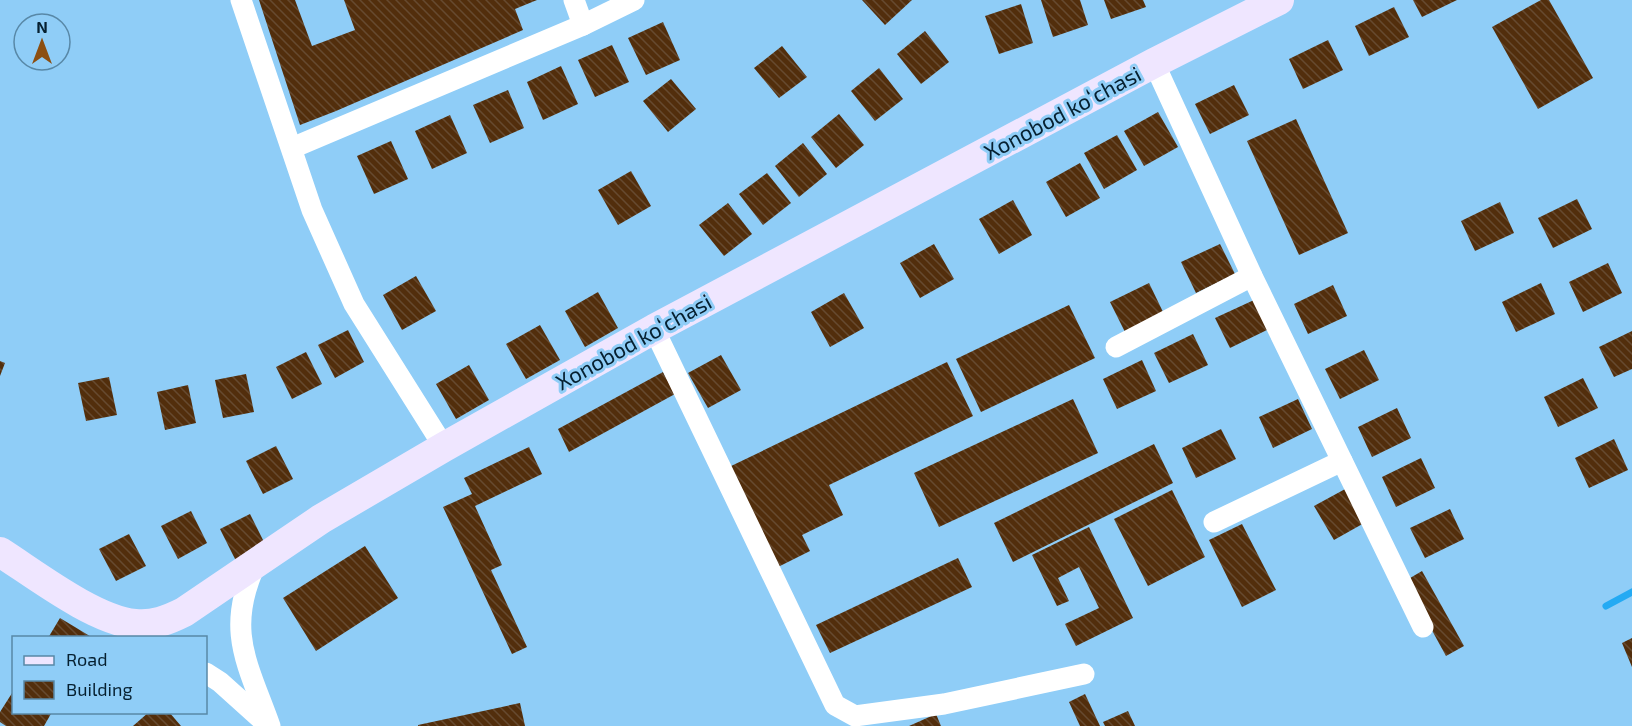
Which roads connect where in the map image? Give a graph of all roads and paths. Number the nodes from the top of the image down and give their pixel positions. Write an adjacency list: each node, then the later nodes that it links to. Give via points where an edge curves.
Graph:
1 (241, 0): 7 (street)
2 (574, 0): 5 (street)
3 (634, 0): 5 (street)
4 (1279, 0): 6 (main road, Xonobod koʻchasi)
5 (583, 25): 7 (street)
6 (1154, 63): 8 (street); 9 (main road, Xonobod koʻchasi)
7 (292, 148): 11 (street, via 312,210 354,304)
8 (1252, 276): 10 (street); 12 (street)
9 (654, 329): 11 (main road, Xonobod koʻchasi); 20 (street, via 835,705 855,716 944,704)
10 (1116, 347)
11 (444, 447): 15 (main road, Xonobod koʻchasi, via 321,519)
12 (1342, 461): 13 (street); 17 (street)
13 (1214, 522)
14 (0, 552): 16 (main road, Xonobod koʻchasi)
15 (256, 564): 16 (main road, Xonobod koʻchasi, via 184,612 161,622 135,624); 21 (street, via 241,603 239,625 242,645)
16 (98, 613): 18 (street)
17 (1423, 627)
18 (138, 636)
19 (207, 674): 21 (street)
20 (1084, 674)
21 (270, 726)

